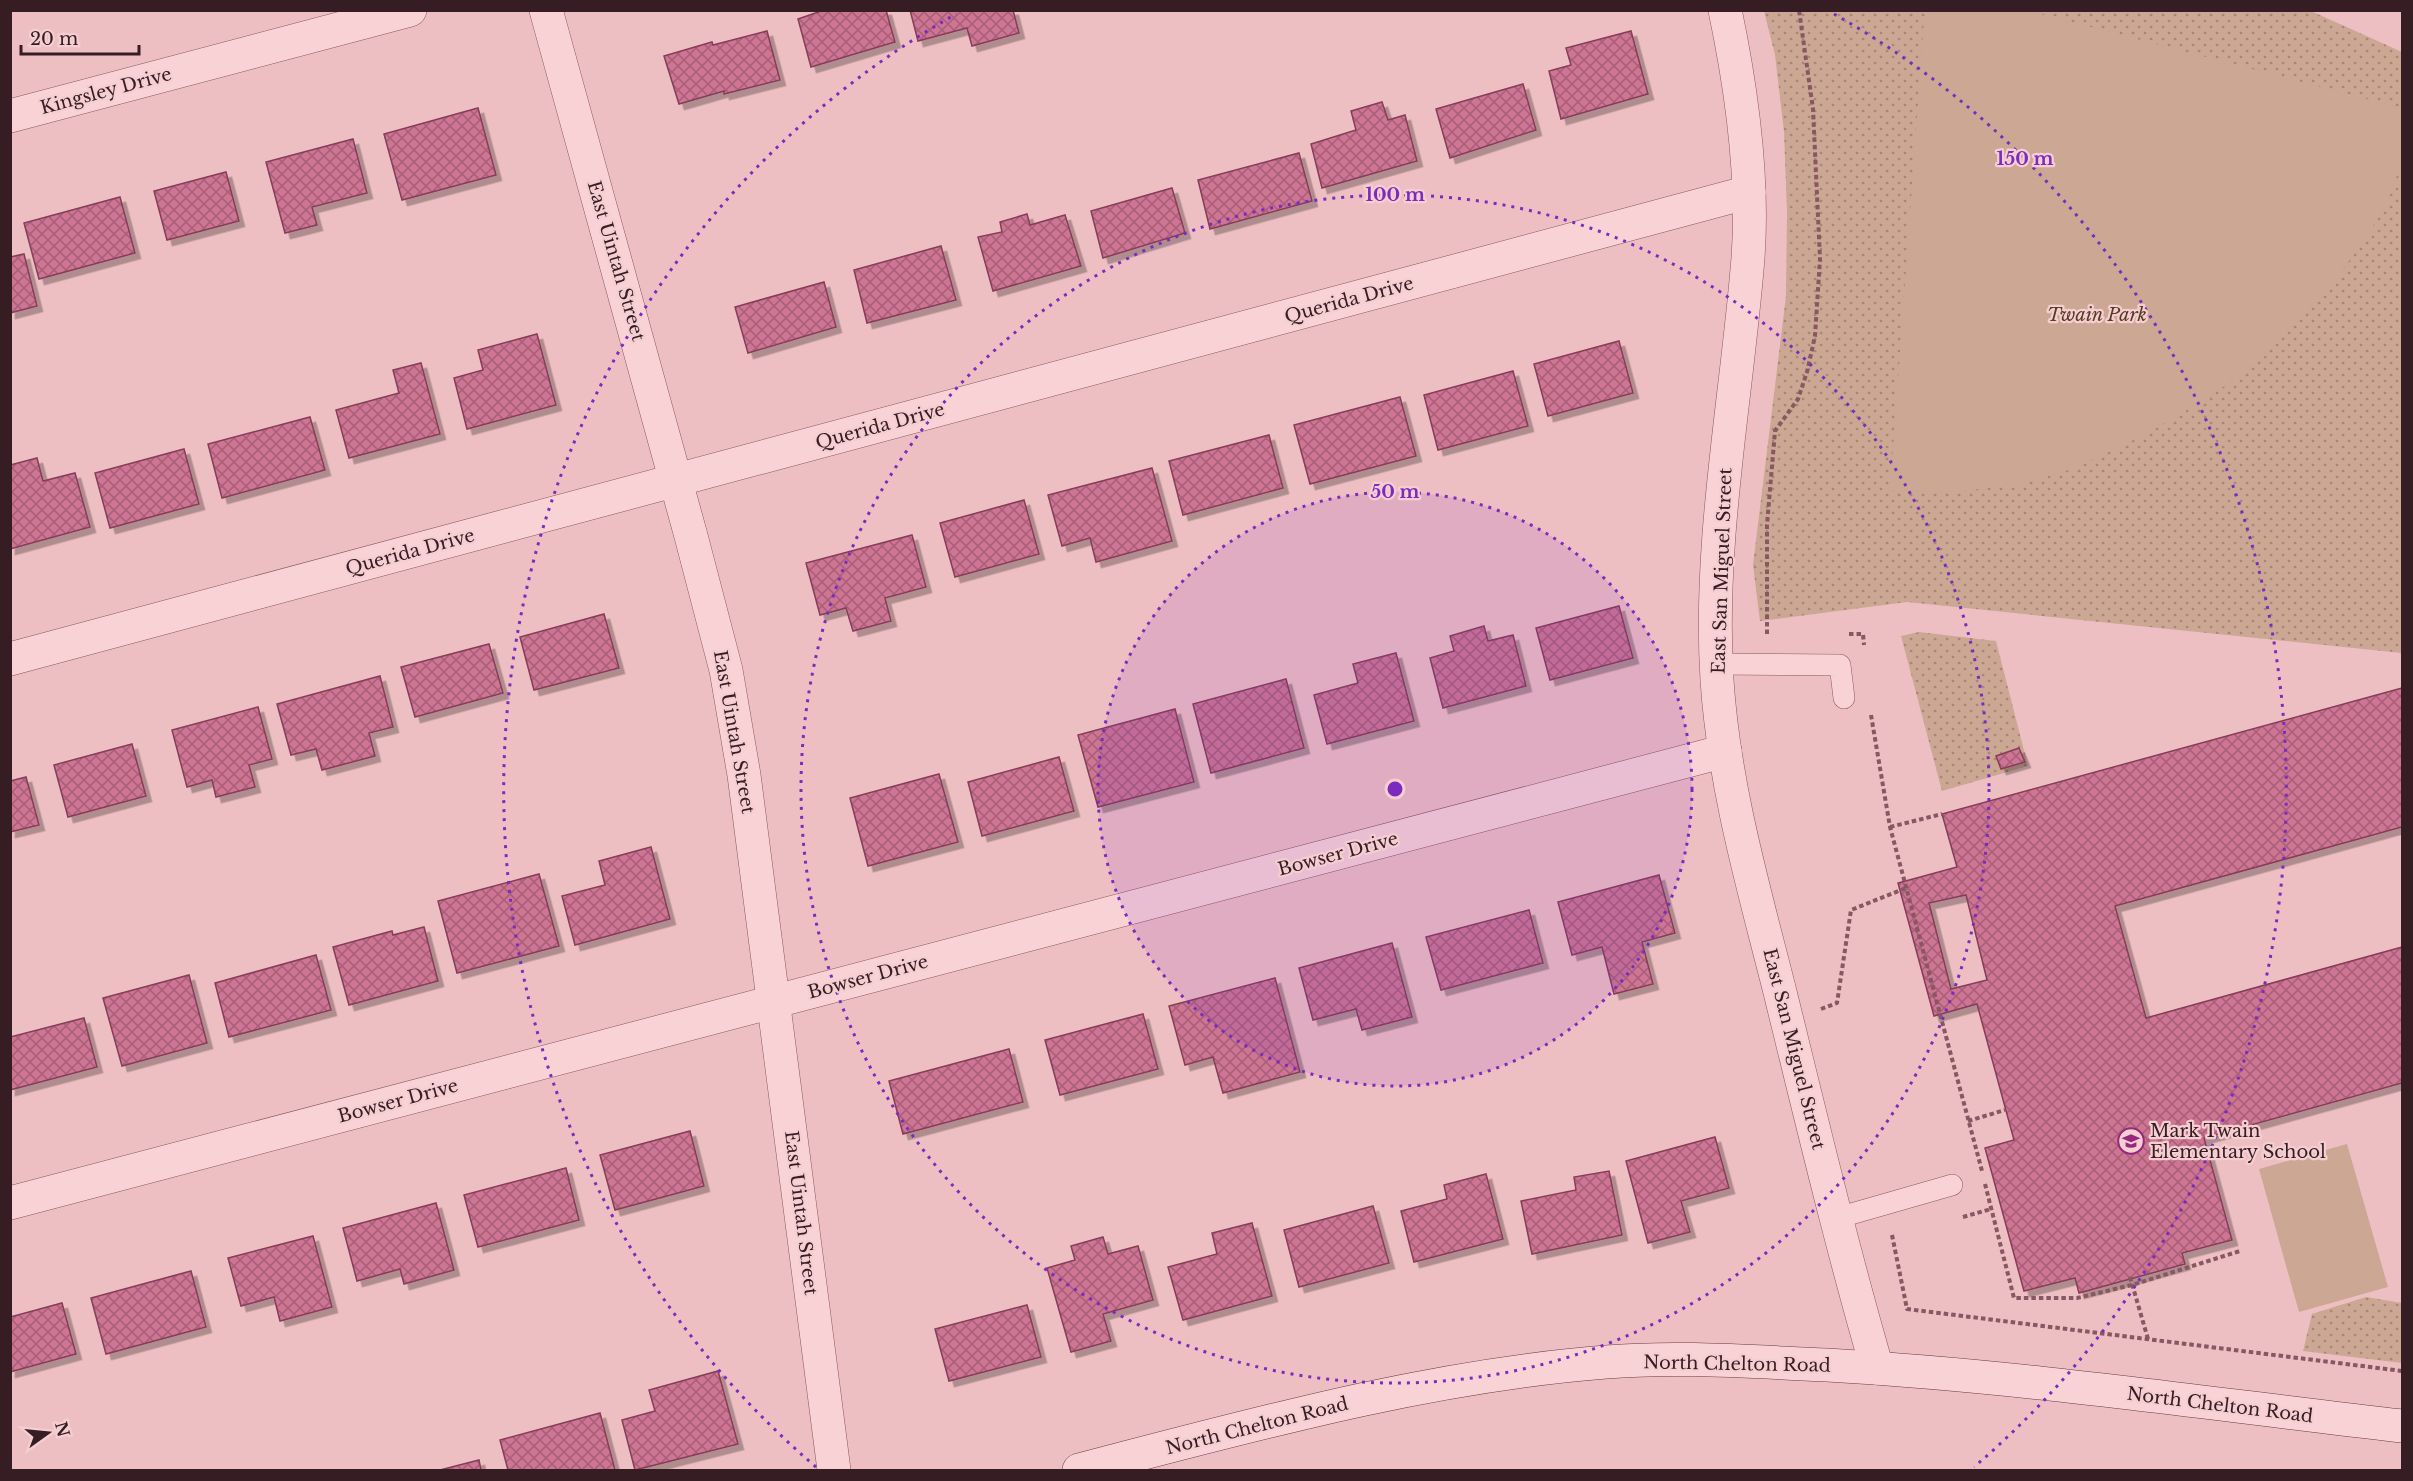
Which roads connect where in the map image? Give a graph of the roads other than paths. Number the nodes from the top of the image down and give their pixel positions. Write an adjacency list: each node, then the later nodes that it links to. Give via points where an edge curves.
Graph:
1 (410, 10): 4 (street, Kingsley Drive)
2 (546, 10): 6 (street, East Uintah Street)
3 (1725, 10): 5 (street, East San Miguel Street, via 1747,153)
4 (10, 116)
5 (1749, 192): 6 (street, Querida Drive); 8 (street, East San Miguel Street, via 1748,256 1721,522)
6 (676, 481): 7 (street, Querida Drive); 11 (street, East Uintah Street, via 726,670)
7 (10, 660)
8 (1717, 664): 9 (lane, via 1840,666); 10 (street, East San Miguel Street)
9 (1844, 698)
10 (1725, 751): 11 (street, Bowser Drive); 14 (street, East San Miguel Street, via 1749,879)
11 (773, 1002): 13 (street, Bowser Drive); 17 (street, East Uintah Street)
12 (1952, 1185): 14 (lane)
13 (10, 1203)
14 (1837, 1218): 15 (street, East San Miguel Street)
15 (1877, 1368): 16 (street, North Chelton Road); 18 (street, North Chelton Road, via 1693,1360 1539,1369 1339,1405)
16 (2403, 1426)
17 (834, 1470)
18 (1079, 1470)

